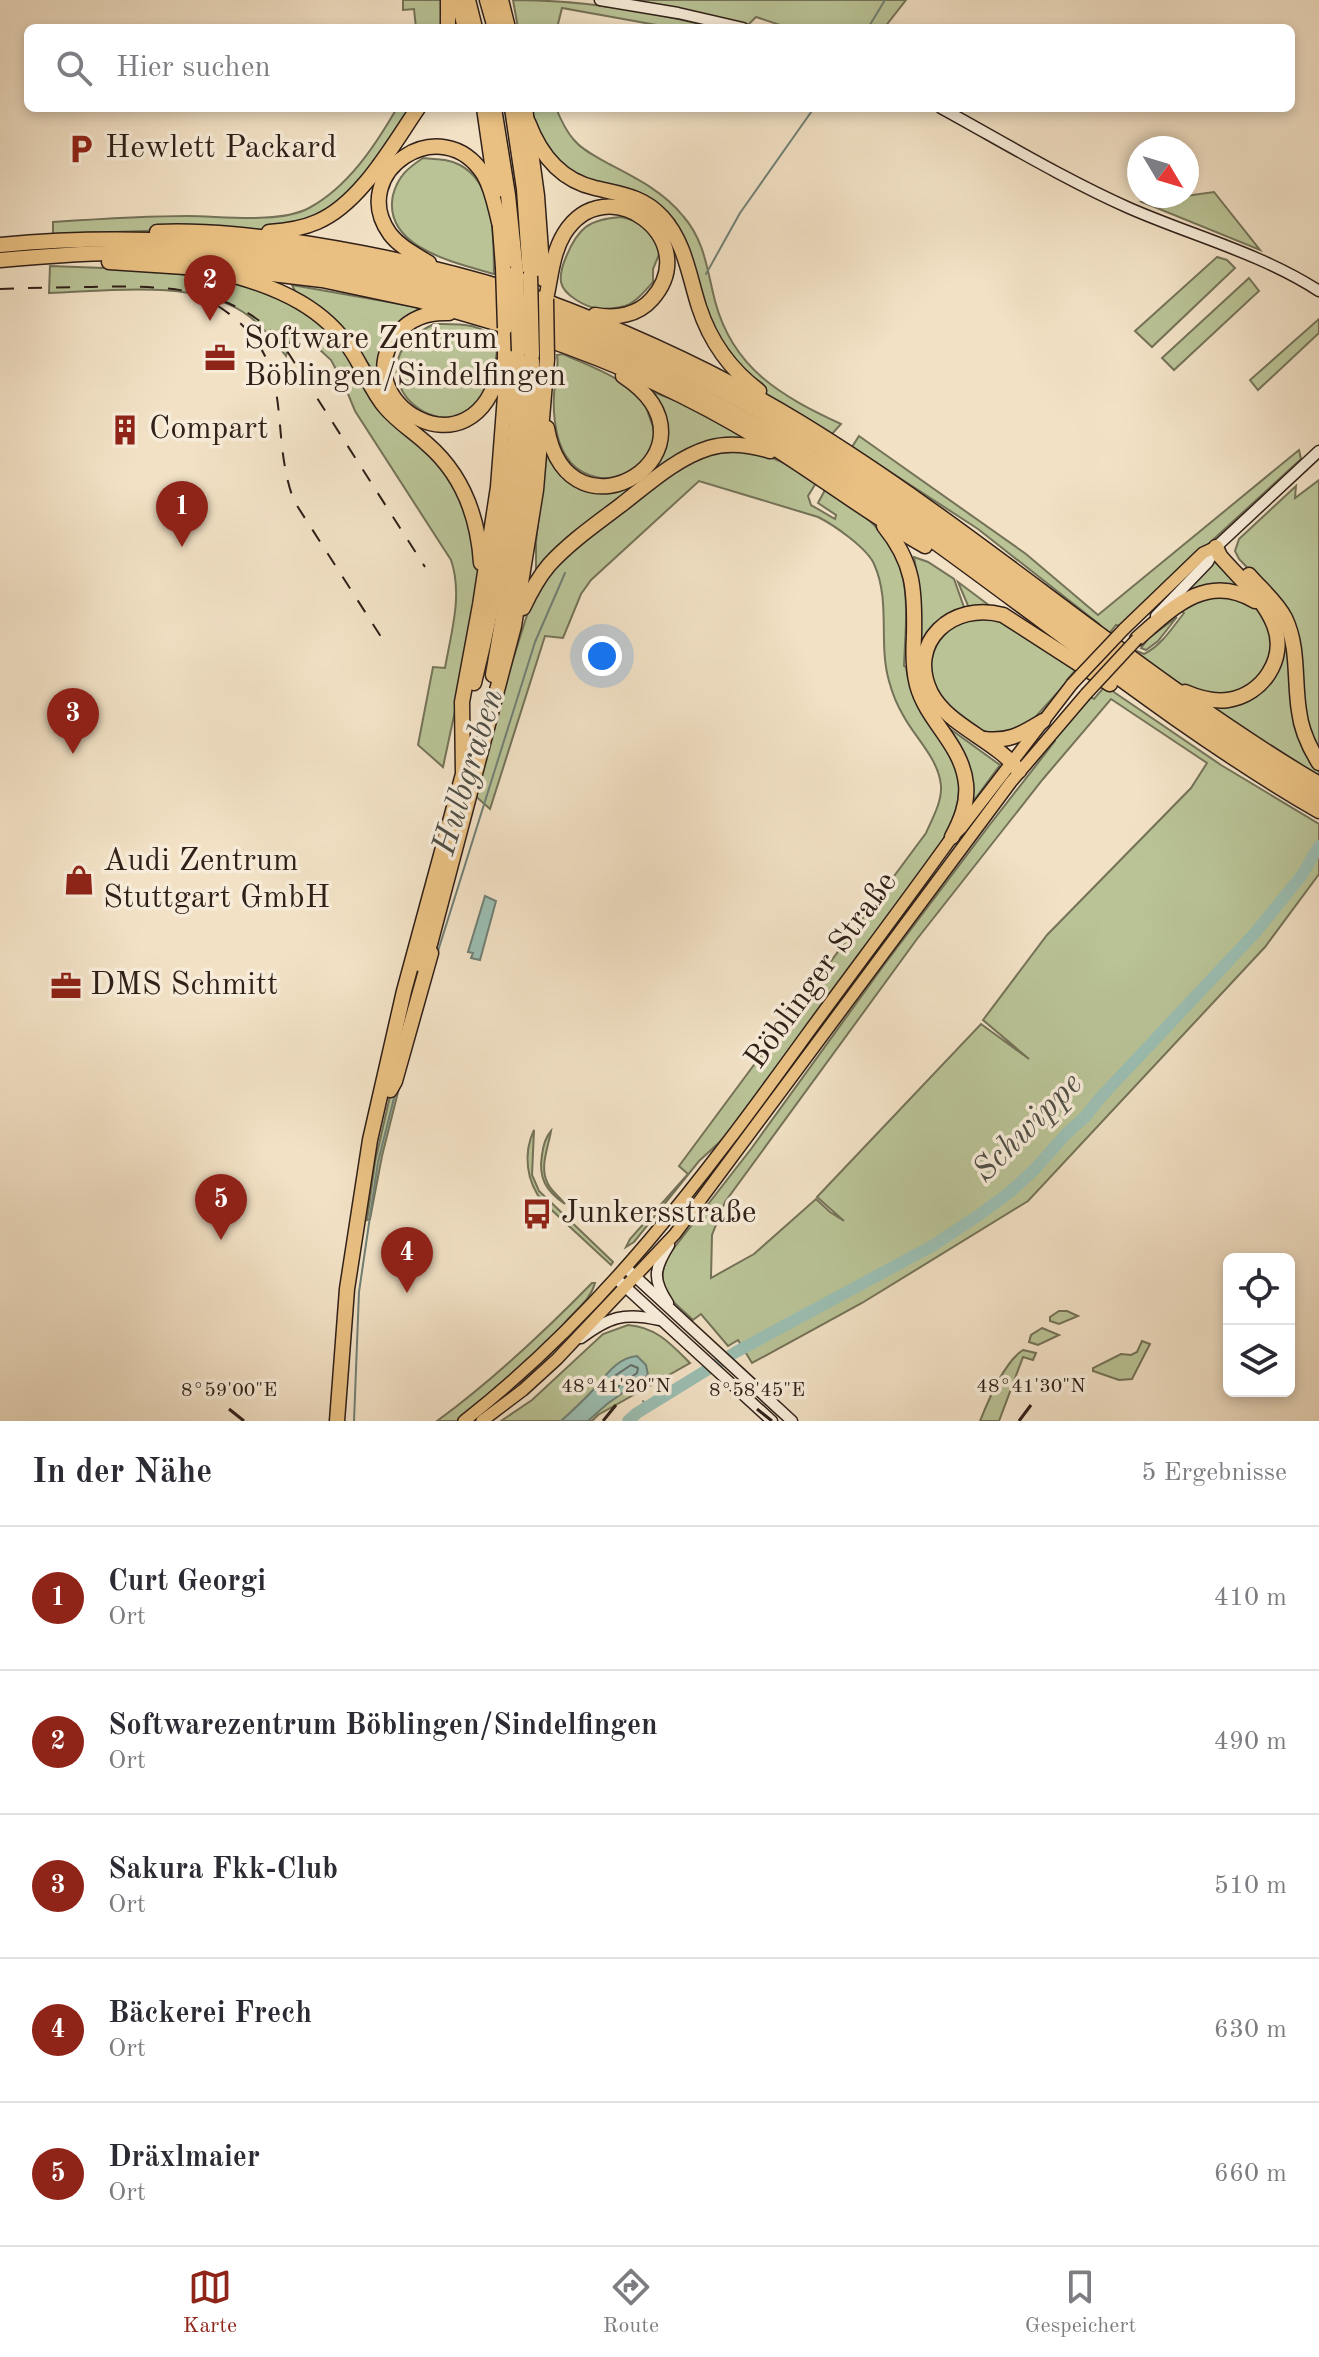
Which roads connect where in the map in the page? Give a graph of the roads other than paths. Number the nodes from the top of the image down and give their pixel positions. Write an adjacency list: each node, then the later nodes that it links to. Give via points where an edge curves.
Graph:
1 (448, 0): 7 (highway)
2 (458, 0): 8 (highway)
3 (468, 0): 9 (highway)
4 (487, 0): 10 (highway)
5 (501, 0): 11 (highway)
6 (600, 0): 12 (street)
7 (448, 24)
8 (464, 24)
9 (474, 24)
10 (494, 24)
11 (507, 24)
12 (726, 24)
13 (415, 112): 20 (highway, via 340,208 304,226)
14 (485, 112): 19 (highway)
15 (495, 112): 27 (highway)
16 (513, 112): 27 (highway)
17 (948, 112): 28 (street, via 1089,189 1262,260)
18 (527, 115): 27 (highway, via 541,235); 34 (highway, via 545,156 569,177 632,196 662,217 681,248 703,319 723,355 744,379)
19 (499, 222): 26 (highway, via 486,178 468,157 436,146 402,157 380,190 382,219 404,248); 27 (highway)
20 (248, 235): 21 (highway, via 159,232); 26 (highway)
21 (85, 240): 22 (highway); 54 (highway, via 228,245 375,266 529,308 662,361 763,413 841,462)
22 (0, 245)
23 (74, 255): 24 (highway); 25 (highway, via 87,261); 39 (highway, via 165,253 299,266 423,290 522,319 634,362 725,407 825,467)
24 (0, 260)
25 (212, 270): 30 (highway, via 322,280); 40 (highway, via 291,296 344,340 385,407 442,458 465,492 478,532)
26 (440, 270): 29 (highway)
27 (528, 275): 29 (highway, via 553,260 564,234 593,210 631,210 647,220 666,255 660,287 647,304 614,317); 31 (highway, bridge); 31 (highway, bridge); 31 (highway, bridge, via 546,299)
28 (1319, 291)
29 (564, 308): 34 (highway, via 699,367)
30 (467, 313): 31 (highway, via 425,315 408,323 387,352 385,373 393,398 419,420 436,425 475,413 489,398); 32 (highway)
31 (516, 345): 33 (highway); 40 (highway); 48 (highway, via 516,430 504,534); 53 (highway, via 528,440 518,534)
32 (603, 361): 33 (highway, via 641,389 657,411 660,440 642,472 617,485 579,480 556,455); 36 (highway, via 715,414)
33 (544, 413): 42 (highway)
34 (801, 423): 44 (highway, via 920,503)
35 (1319, 451): 38 (street, Böblinger Straße)
36 (785, 456): 37 (highway); 42 (highway, via 728,444 677,463 556,558)
37 (873, 514): 39 (highway, via 932,549); 45 (highway, via 909,567 915,606 914,670)
38 (1216, 547): 41 (highway); 43 (street, Böblinger Straße); 47 (main road, Böblinger Straße, bridge, via 1203,553 1124,629); 50 (highway, via 1241,566 1286,621 1300,720)
39 (951, 554): 46 (highway)
40 (482, 592): 48 (highway, via 462,702)
41 (1262, 606): 43 (highway, via 1233,591 1201,593 1176,606); 44 (highway, via 1274,624 1278,644 1275,663 1259,685 1244,696 1220,701)
42 (514, 626): 53 (highway)
43 (1137, 639): 51 (main road, Böblinger Straße, bridge)
44 (1169, 686): 52 (highway)
45 (922, 699): 51 (highway, via 943,720); 55 (highway, via 964,773 965,804)
46 (1166, 713): 49 (highway, via 1140,705 1003,615 967,612 942,626 928,649 926,674 935,699); 54 (highway, via 1250,769)
47 (1043, 721): 49 (highway, via 1006,740); 51 (main road, Böblinger Straße)
48 (463, 736): 56 (highway, via 463,774)
49 (983, 739): 51 (highway)
50 (1319, 763)
51 (1013, 766): 55 (main road, Böblinger Straße); 58 (main road, Böblinger Straße)
52 (1319, 784)
53 (470, 797): 56 (highway, via 430,944)
54 (1317, 803)
55 (952, 837): 59 (main road, Böblinger Straße, via 734,1133)
56 (411, 991): 57 (highway)
57 (405, 1016): 66 (highway, via 373,1125 357,1218); 67 (highway, via 371,1180)
58 (676, 1232): 60 (main road, Böblinger Straße); 63 (street, via 656,1276)
59 (626, 1268): 60 (street); 61 (main road, Böblinger Straße)
60 (635, 1277): 62 (main road, Böblinger Straße); 63 (street)
61 (616, 1278): 62 (street); 68 (main road, Böblinger Straße, via 547,1350)
62 (626, 1287): 64 (street); 65 (main road, Böblinger Straße)
63 (678, 1318): 71 (street)
64 (662, 1321): 65 (street, via 614,1318); 70 (street)
65 (570, 1346): 69 (main road, Böblinger Straße)
66 (337, 1421)
67 (345, 1421)
68 (464, 1421)
69 (482, 1421)
70 (772, 1421)
71 (792, 1421)

